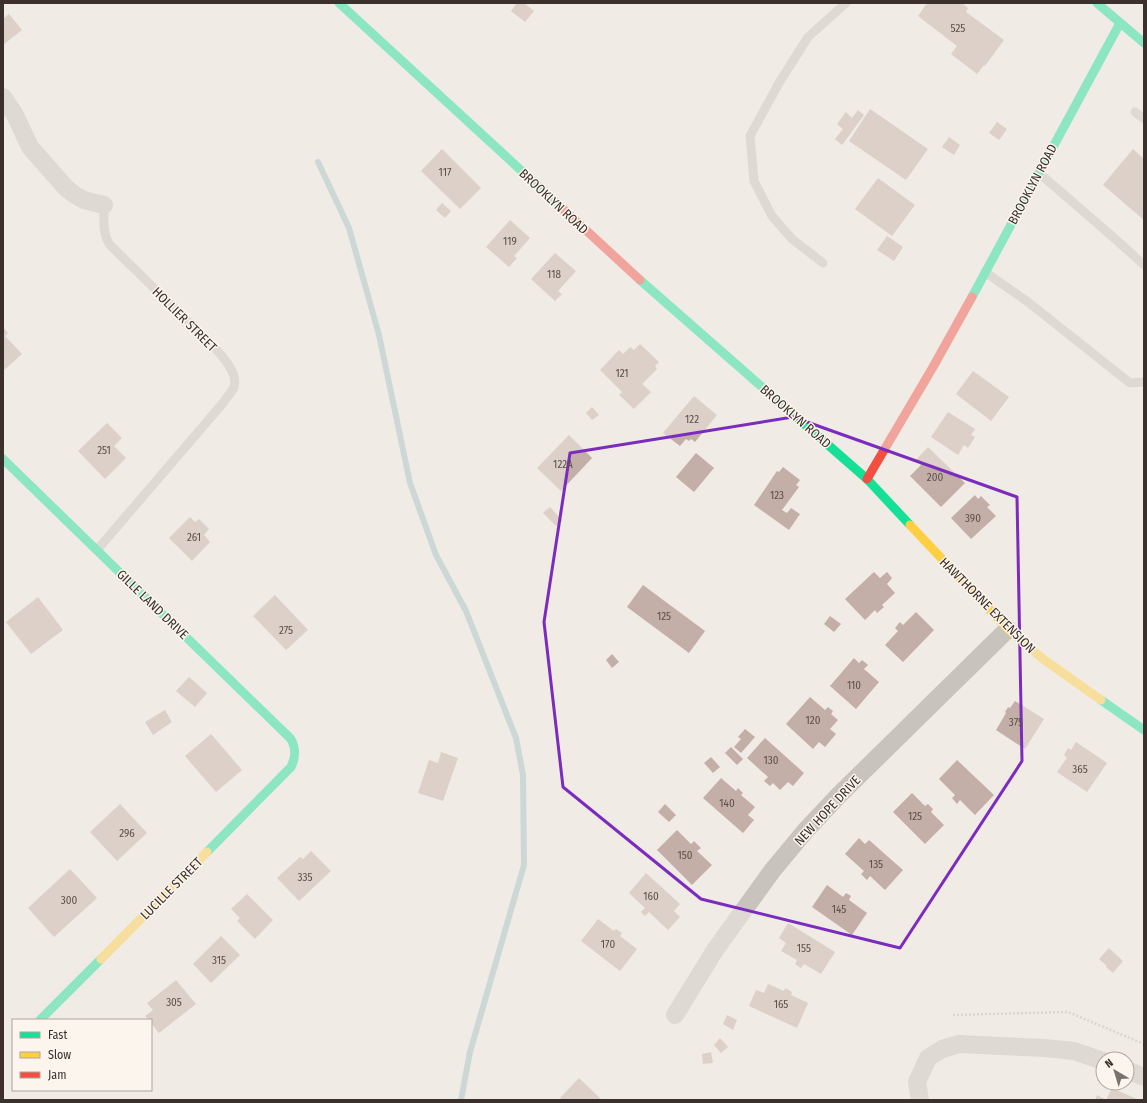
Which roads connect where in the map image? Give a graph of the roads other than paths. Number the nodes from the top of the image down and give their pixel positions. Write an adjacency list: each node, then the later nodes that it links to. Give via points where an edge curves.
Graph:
1 (339, 3): 16 (street, BROOKLYN ROAD, via 631,272)
2 (846, 3): 11 (lane, via 808,36 750,136 754,181 772,216 792,239)
3 (1097, 3): 4 (street)
4 (1120, 23): 5 (street); 9 (street, BROOKLYN ROAD)
5 (1144, 43)
6 (3, 97): 10 (street, HOLLIER STREET, via 15,115 30,147 66,188 84,200)
7 (1135, 112): 8 (lane)
8 (1144, 119)
9 (1039, 173): 12 (lane); 13 (street, BROOKLYN ROAD)
10 (104, 205): 17 (lane, HOLLIER STREET, via 106,240 214,347 234,374 234,387)
11 (824, 263)
12 (1144, 265)
13 (985, 272): 14 (lane, via 1028,302 1130,383); 16 (street, BROOKLYN ROAD)
14 (1144, 382)
15 (3, 459): 17 (street, GILLE LAND DRIVE)
16 (866, 478): 18 (street, HAWTHORNE EXTENSION)
17 (97, 550): 20 (street, GILLE LAND DRIVE, via 291,739)
18 (1008, 629): 19 (street, HAWTHORNE EXTENSION, via 1075,683); 21 (street, NEW HOPE DRIVE, via 806,830 772,871 715,950)
19 (1144, 730)
20 (296, 753): 22 (street, LUCILLE STREET, via 291,767)
21 (675, 1016)
22 (41, 1019)
23 (1095, 1058): 24 (street, via 1074,1051 959,1044 942,1049 928,1058 917,1082)
24 (920, 1100)

